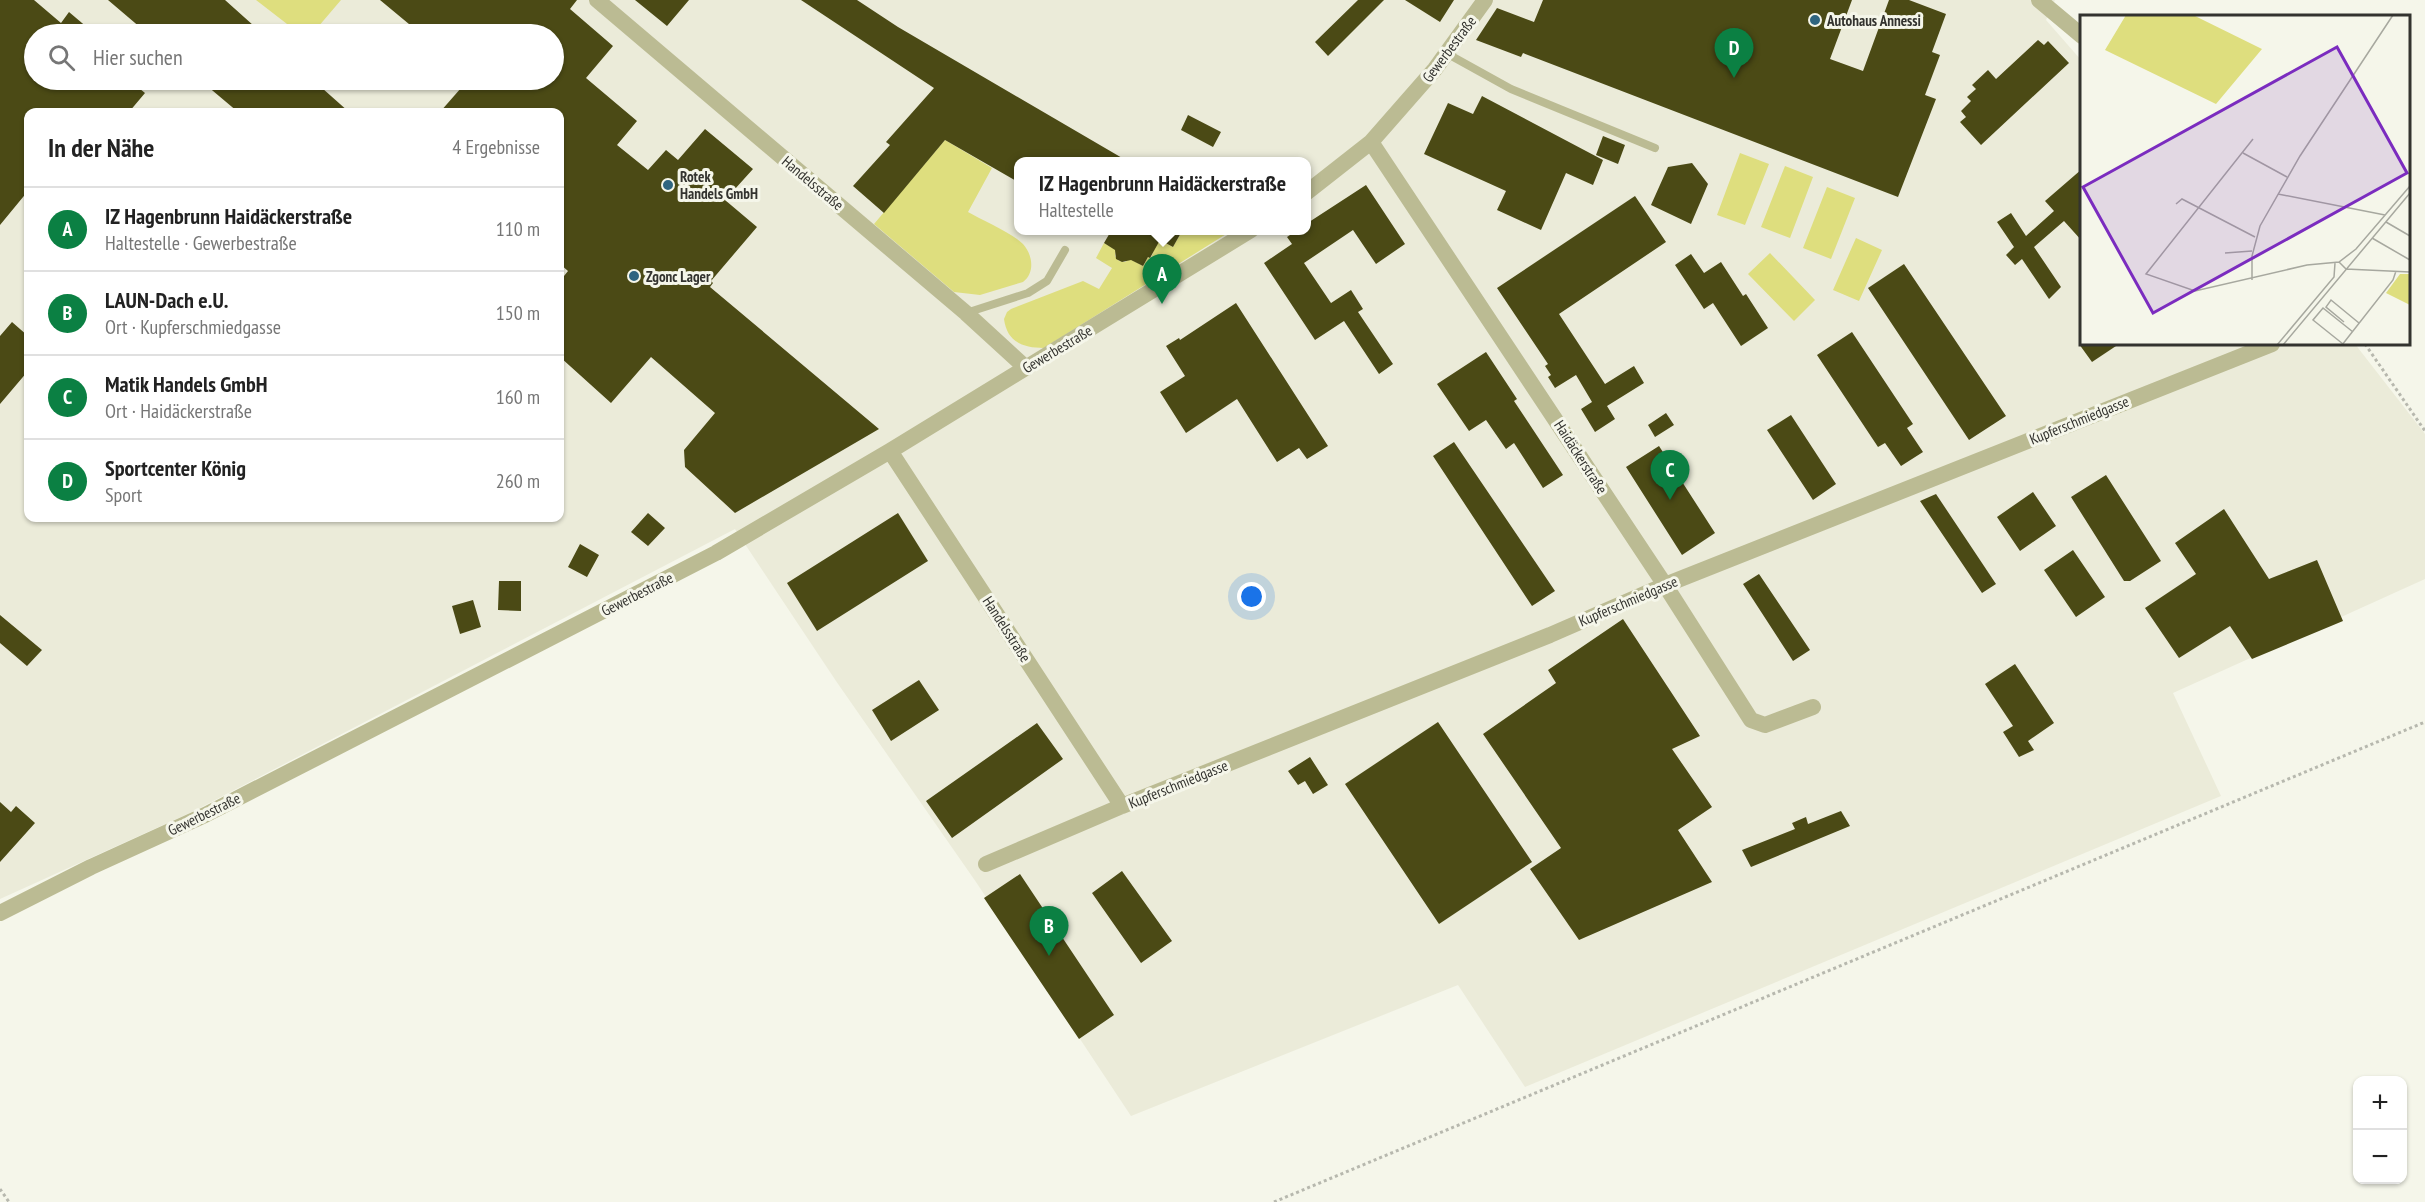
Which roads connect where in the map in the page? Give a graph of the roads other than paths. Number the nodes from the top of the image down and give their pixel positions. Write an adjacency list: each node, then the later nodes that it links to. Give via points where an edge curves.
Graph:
1 (597, 0): 11 (street, Handelsstraße)
2 (1485, 0): 5 (street, Gewerbestraße)
3 (2039, 0): 4 (street)
4 (2080, 34)
5 (1446, 53): 6 (street, Gewerbestraße); 7 (lane, via 1511,89)
6 (1371, 142): 8 (street, Gewerbestraße); 15 (street, Haidäckerstraße)
7 (1655, 148)
8 (1311, 189)
9 (1244, 235): 13 (street, Gewerbestraße)
10 (1065, 250): 11 (lane, via 1047,282 1028,293)
11 (966, 313): 13 (street, Handelsstraße)
12 (2269, 345): 15 (street, Kupferschmiedgasse)
13 (1026, 368): 14 (street, Gewerbestraße)
14 (890, 451): 17 (street, Handelsstraße); 19 (street, Gewerbestraße, via 716,553 205,815)
15 (1665, 585): 16 (street, Haidäckerstraße, via 1751,720 1766,725); 17 (street, Kupferschmiedgasse)
16 (1813, 707)
17 (1122, 806): 18 (street, Kupferschmiedgasse)
18 (986, 864)
19 (0, 913)

